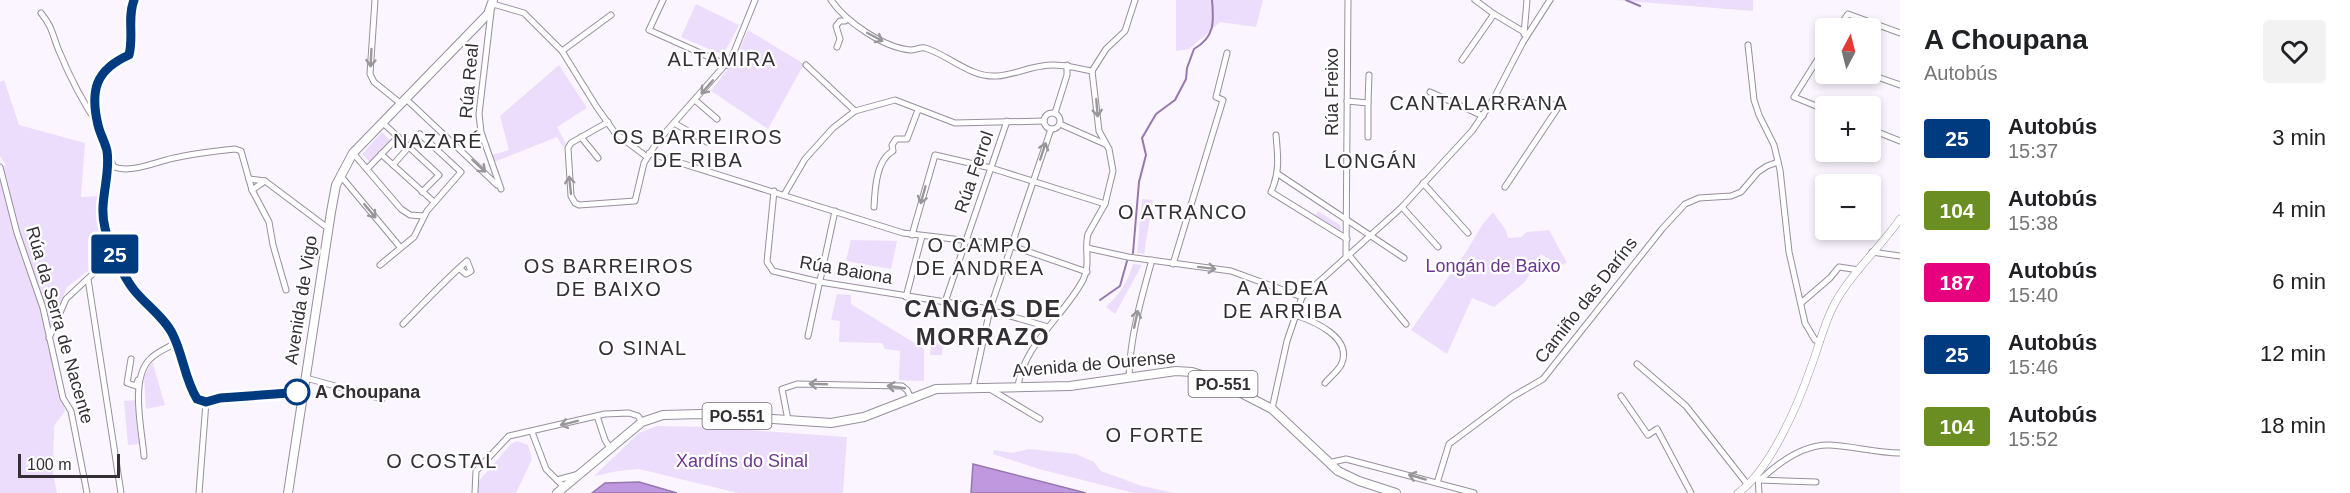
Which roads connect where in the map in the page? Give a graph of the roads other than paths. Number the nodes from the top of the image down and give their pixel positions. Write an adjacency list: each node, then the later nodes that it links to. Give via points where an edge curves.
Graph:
1 (134, 0): 52 (street, via 129,12 129,55 103,71 96,83)
2 (375, 0): 36 (street, one-way to 36, via 370,74 374,82)
3 (663, 0): 27 (street, via 650,30)
4 (755, 0): 27 (street)
5 (831, 0): 17 (street)
6 (1135, 0): 31 (street, via 1125,31 1106,49)
7 (1348, 0): 39 (street, Rúa Freixo)
8 (1475, 0): 13 (street)
9 (1526, 0): 19 (street)
10 (1550, 0): 21 (street)
11 (493, 4): 24 (street, via 524,13); 36 (main road, Avenida de Vigo, via 466,37); 36 (street, Rúa Real, one-way to 11, via 501,189 481,132 479,114)
12 (41, 13): 52 (street, via 52,27 58,50)
13 (1494, 14): 19 (street); 26 (street)
14 (611, 15): 24 (street)
15 (1845, 18): 16 (street, via 1848,14)
16 (1859, 18)
17 (848, 19): 23 (street, via 836,26 840,39); 29 (street, one-way to 29, via 878,40 911,50 923,48 978,74 997,76 1044,65)
18 (1881, 26): 20 (street)
19 (1524, 32): 21 (street)
20 (1900, 33)
21 (1523, 42): 38 (street)
22 (1748, 45): 70 (street, via 1754,100)
23 (837, 47)
24 (562, 51): 50 (street)
25 (1227, 53): 116 (street, via 1216,97 1223,100)
26 (1462, 60)
27 (727, 64): 37 (street, one-way to 37)
28 (806, 65): 43 (street)
29 (1067, 65): 31 (street); 44 (street)
30 (1815, 67): 41 (street, via 1794,97)
31 (1092, 71): 63 (street, one-way to 63, via 1099,131)
32 (1369, 75): 40 (street)
33 (1881, 78): 34 (street)
34 (1900, 85)
35 (1430, 92): 45 (street)
36 (402, 100): 49 (main road, Avenida de Vigo)
37 (695, 100): 46 (street); 51 (street)
38 (1493, 100): 45 (street); 83 (street, via 1555,105 1557,109)
39 (1347, 101): 40 (street); 95 (street, Rúa Freixo)
40 (1368, 103): 60 (street)
41 (1815, 106)
42 (918, 110): 43 (street, via 895,100); 47 (street, via 946,122); 90 (street, via 907,139 896,139 893,151 887,154 876,179)
43 (855, 111): 87 (street, via 832,128 805,159)
44 (1055, 113): 48 (street, via 1046,115); 53 (street)
45 (1483, 116): 81 (street)
46 (717, 119)
47 (1007, 121): 48 (street); 73 (street, Rúa Ferrol)
48 (1044, 121): 54 (street)
49 (382, 122): 58 (street); 66 (main road, Avenida de Vigo)
50 (608, 122): 59 (street); 68 (street, via 615,133)
51 (674, 123): 62 (street); 68 (street)
52 (97, 124): 65 (street)
53 (1060, 124): 54 (street); 63 (street)
54 (1051, 129): 79 (street, one-way to 54)
55 (1900, 132): 61 (street)
56 (1881, 133): 61 (street)
57 (1276, 135): 75 (street)
58 (398, 136): 64 (street); 67 (street)
59 (581, 137): 68 (street, one-way to 59, via 635,201 579,205 571,196 568,152 571,143); 69 (street)
60 (1368, 137)
61 (1898, 140)
62 (707, 142)
63 (1106, 144): 89 (street, via 1113,171)
64 (409, 147): 71 (street); 77 (street); 82 (street, via 420,134 461,172)
65 (106, 151): 78 (street, via 114,167 124,168 235,149 241,151); 109 (street, via 108,169 102,211)
66 (353, 153): 74 (street); 76 (main road, Avenida de Vigo)
67 (381, 154): 71 (street); 74 (street)
68 (648, 155): 86 (street)
69 (598, 158)
70 (1778, 162): 126 (street, via 1789,252); 162 (street, Camiño das Daríns, via 1758,172 1741,192 1685,204 1543,379 1449,444)
71 (393, 165): 85 (street)
72 (0, 167): 133 (street, Rúa da Serra de Nacente)
73 (991, 168): 79 (street); 98 (street, one-way to 98, via 935,155); 102 (street, Rúa Ferrol)
74 (368, 169): 93 (street, via 401,209)
75 (1278, 174): 95 (street); 101 (street, via 1271,192)
76 (340, 175): 96 (main road, Avenida de Vigo); 105 (street, one-way to 105)
77 (439, 175): 82 (street); 85 (street)
78 (249, 179): 80 (street); 84 (street)
79 (1034, 181): 89 (street); 104 (street)
80 (267, 182): 84 (street); 96 (street)
81 (1423, 183): 91 (street); 97 (street)
82 (450, 185): 88 (street)
83 (1505, 187)
84 (252, 190): 122 (street, via 269,222)
85 (422, 192): 88 (street)
86 (774, 192): 87 (street); 121 (street, Rúa Baiona, via 767,262 771,270)
87 (784, 195): 92 (street)
88 (434, 202): 93 (street)
89 (1105, 204): 107 (street, via 1088,234)
90 (874, 207)
91 (1402, 207): 100 (street); 106 (street)
92 (835, 211): 98 (street); 121 (street)
93 (424, 216): 105 (street, via 417,234)
94 (1900, 219): 103 (street)
95 (1348, 220): 100 (street); 101 (street, Rúa Freixo)
96 (328, 229): 140 (main road, Avenida de Vigo)
97 (1468, 233)
98 (912, 235): 99 (street)
99 (922, 236): 102 (street); 123 (street)
100 (1370, 236): 111 (street); 113 (street)
101 (1347, 239): 111 (street, Rúa Freixo)
102 (966, 240): 104 (street); 125 (street, Rúa Ferrol)
103 (1879, 244): 108 (street); 110 (street)
104 (1012, 246): 119 (street); 127 (street)
105 (400, 247): 115 (street)
106 (1438, 247)
107 (1087, 248): 114 (street); 119 (street)
108 (1872, 252): 110 (street); 118 (street)
109 (115, 253): 120 (street); 135 (street, via 133,289 172,333)
110 (1884, 254): 112 (street)
111 (1347, 255): 124 (street); 130 (street)
112 (1900, 256)
113 (1404, 258)
114 (1152, 260): 116 (street); 138 (street, one-way to 114, via 1136,320)
115 (380, 264)
116 (1173, 264): 124 (street, one-way to 124, via 1232,271)
117 (459, 268): 129 (street)
118 (1859, 270): 126 (street, via 1839,267); 134 (street, via 1836,301)
119 (1087, 272): 131 (street, via 1068,304)
120 (88, 279): 133 (street, via 66,299); 167 (street)
121 (820, 282): 123 (street, Rúa Baiona); 132 (street)
122 (286, 290)
123 (906, 297): 125 (street, Rúa Baiona)
124 (1302, 297): 128 (street)
125 (945, 302): 127 (street, Rúa Baiona)
126 (1801, 303): 134 (street, via 1804,323)
127 (990, 309): 131 (street, Rúa Baiona); 144 (street)
128 (1295, 315): 141 (street, via 1330,332 1343,351 1340,366); 150 (street)
129 (403, 324)
130 (1406, 324)
131 (1048, 327): 142 (street, via 1024,365)
132 (808, 336)
133 (49, 338): 166 (street, Rúa da Serra de Nacente, via 63,398 71,411)
134 (1820, 342): 160 (street, via 1804,388)
135 (176, 343): 139 (street, via 154,354); 149 (street, via 193,393)
136 (131, 360): 139 (street, via 127,383 136,386)
137 (1637, 364): 163 (street, via 1686,406)
138 (1129, 377): 142 (main road, Avenida de Ourense / PO-551, via 1070,386); 150 (main road, Avenida de Ourense / PO-551, via 1192,372)
139 (139, 378): 158 (street)
140 (306, 378): 145 (main road, Avenida de Vigo); 148 (street)
141 (1325, 382)
142 (1018, 387): 143 (main road, Avenida de Ourense / PO-551)
143 (990, 388): 144 (main road, Avenida de Ourense / PO-551); 152 (street)
144 (973, 389): 147 (main road, PO-551, via 936,389)
145 (303, 392): 149 (street); 169 (main road, Avenida de Vigo)
146 (1621, 396): 173 (street, via 1648,435 1658,429)
147 (911, 398): 153 (main road, PO-551, via 854,420); 153 (street, one-way to 153, via 902,386 797,384 782,389)
148 (382, 399)
149 (206, 402): 168 (street)
150 (1272, 409): 159 (main road, Avenida de Ourense / PO-551)
151 (597, 416): 154 (street, via 629,413); 155 (street, one-way to 155); 156 (street)
152 (1040, 419)
153 (788, 420): 154 (main road, PO-551, via 675,413)
154 (642, 422): 156 (main road, PO-551)
155 (532, 432): 164 (street, via 541,459); 170 (street, via 509,436 496,448 476,471)
156 (610, 448): 164 (main road, PO-551)
157 (1900, 453): 160 (street, via 1819,446 1774,466)
158 (144, 456)
159 (1328, 463): 162 (street, one-way to 159, via 1346,459); 171 (main road, Avenida de Ourense / PO-551, via 1346,476)
160 (1759, 478): 161 (street); 163 (street); 175 (street)
161 (1816, 482)
162 (1437, 483): 165 (street)
163 (1748, 485): 174 (street)
164 (559, 487)
165 (1449, 490): 172 (street)
166 (87, 493)
167 (121, 493)
168 (199, 493)
169 (288, 493)
170 (475, 493)
171 (1396, 493)
172 (1474, 493)
173 (1691, 493)
174 (1738, 493)
175 (1759, 493)

